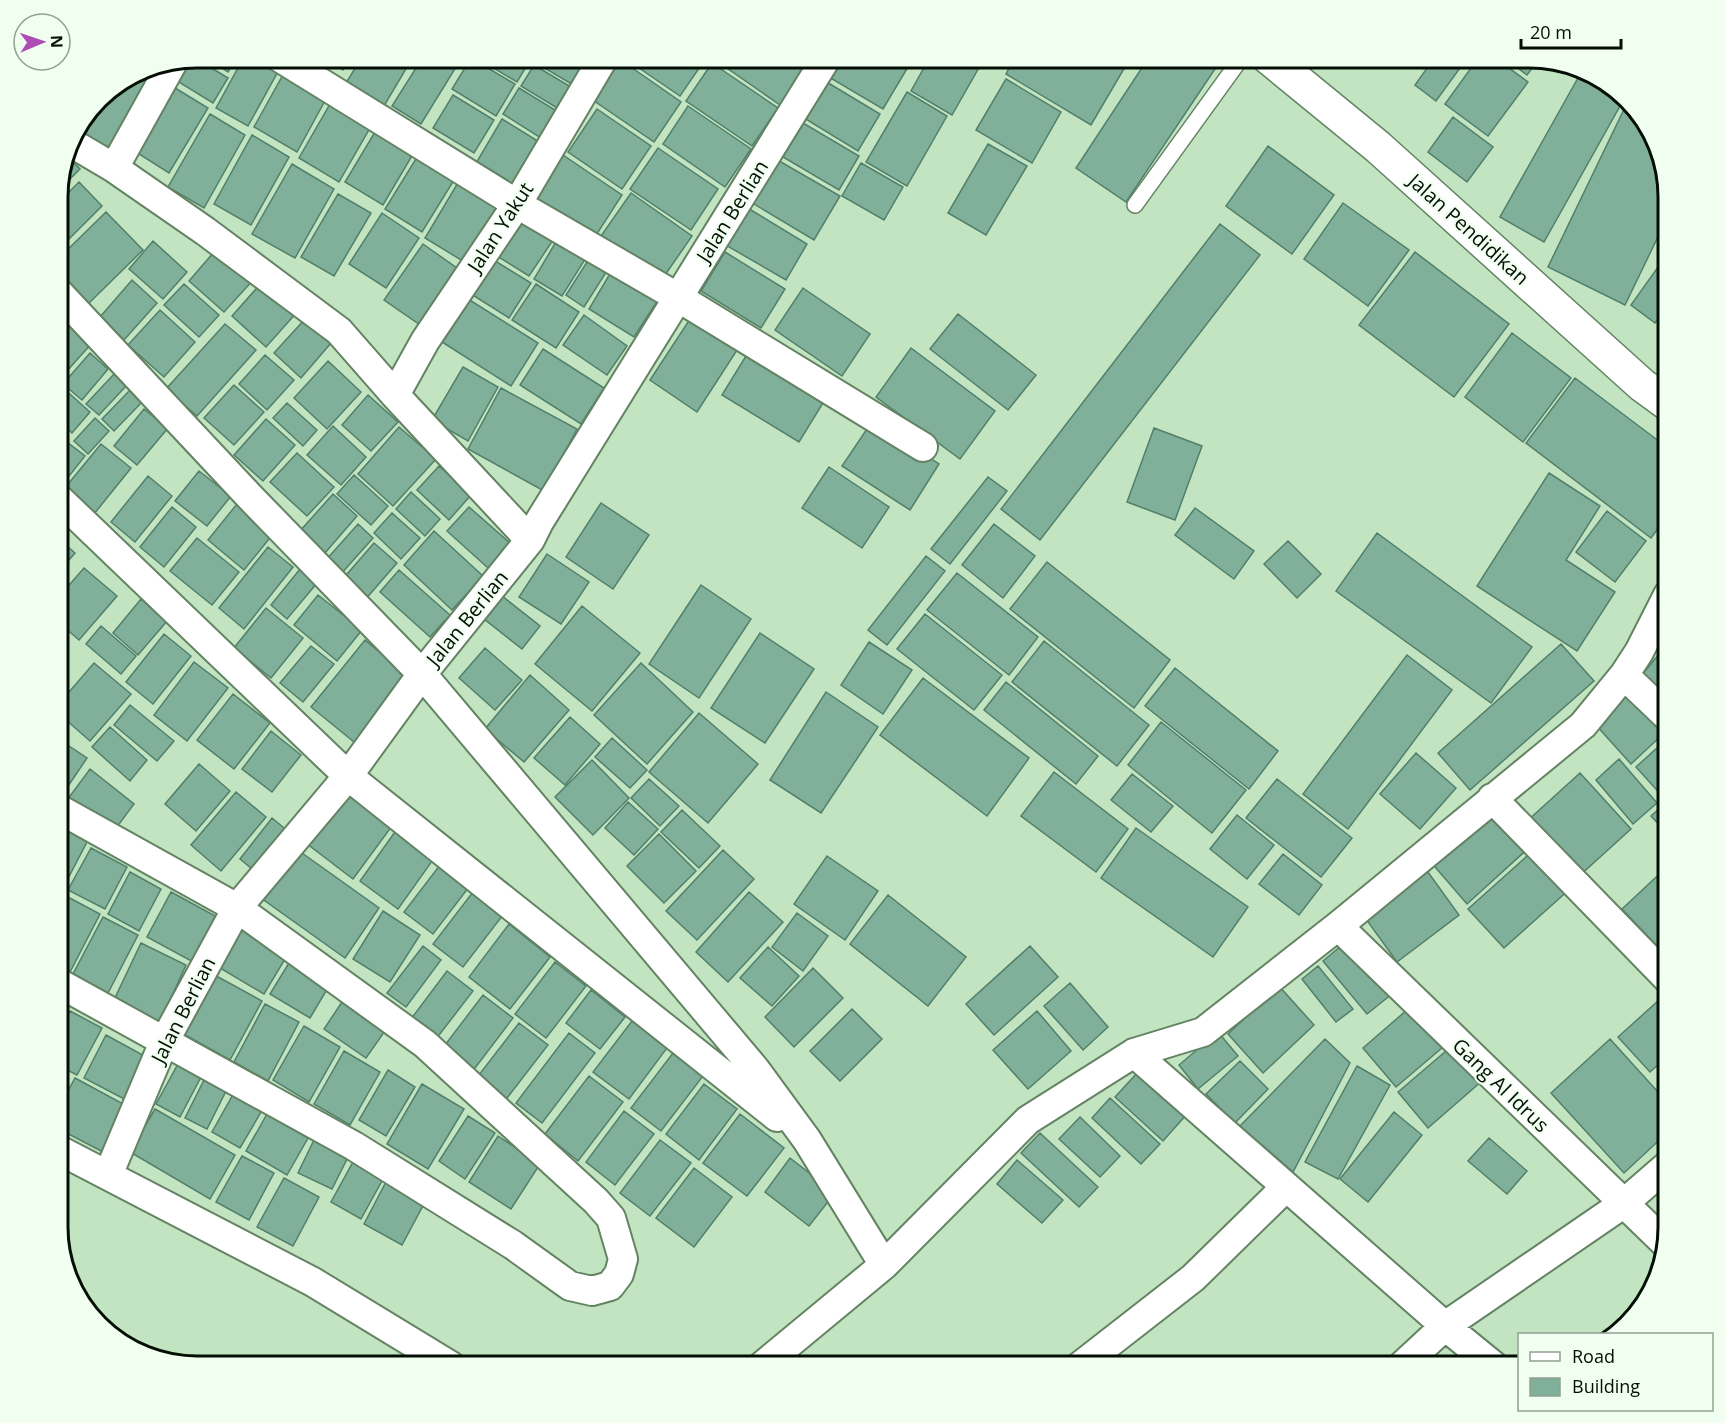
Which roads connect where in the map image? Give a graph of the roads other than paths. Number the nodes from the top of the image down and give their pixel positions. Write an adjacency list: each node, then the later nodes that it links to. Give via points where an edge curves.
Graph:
1 (297, 68): 9 (street)
2 (597, 68): 9 (street, Jalan Yakut)
3 (820, 68): 11 (street, Jalan Berlian)
4 (1234, 68): 10 (lane)
5 (1281, 68): 14 (street, Jalan Pendidikan, via 1378,147)
6 (168, 71): 8 (street)
7 (77, 146): 8 (street)
8 (114, 168): 13 (street, via 339,331)
9 (517, 204): 11 (street); 13 (street, Jalan Yakut, via 425,341)
10 (1135, 206)
11 (679, 298): 15 (street); 17 (street, Jalan Berlian)
12 (68, 303): 19 (street)
13 (394, 396): 17 (street)
14 (1658, 397)
15 (923, 447)
16 (68, 507): 22 (street)
17 (530, 540): 19 (street, Jalan Berlian)
18 (1658, 615): 20 (street)
19 (422, 674): 22 (street, Jalan Berlian); 31 (street, via 755,1069)
20 (1624, 675): 21 (street); 23 (street, via 1583,725)
21 (1658, 707)
22 (348, 776): 25 (street, Jalan Berlian); 31 (street)
23 (1492, 798): 26 (street); 27 (street)
24 (68, 813): 25 (street)
25 (237, 908): 29 (street, Jalan Berlian); 29 (street, via 425,1044 596,1201 610,1218 618,1239 623,1259 619,1274 610,1286 592,1291 570,1286 513,1245 354,1146)
26 (1338, 926): 30 (street, via 1203,1032); 36 (street, Gang Al Idrus)
27 (1658, 969)
28 (68, 988): 29 (street)
29 (164, 1042): 34 (street, Jalan Berlian)
30 (1134, 1053): 35 (street); 38 (street, via 1028,1120)
31 (807, 1140): 38 (street)
32 (68, 1155): 34 (street)
33 (1658, 1174): 36 (street)
34 (108, 1175): 40 (street, via 313,1282)
35 (1286, 1187): 39 (street); 42 (street, via 1193,1278)
36 (1623, 1204): 37 (street, Gang Al Idrus); 39 (street)
37 (1657, 1236)
38 (884, 1265): 41 (street)
39 (1445, 1326): 43 (street); 44 (street)
40 (435, 1356)
41 (774, 1356)
42 (1093, 1356)
43 (1413, 1356)
44 (1482, 1356)

